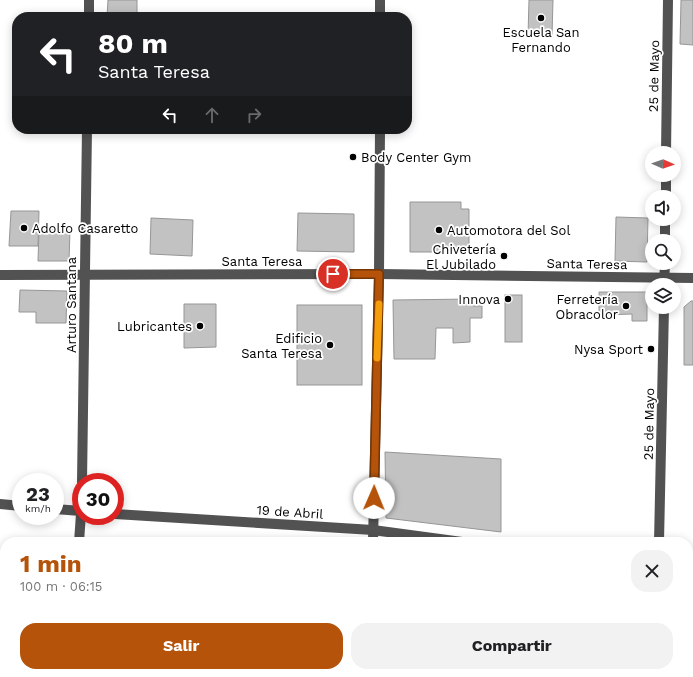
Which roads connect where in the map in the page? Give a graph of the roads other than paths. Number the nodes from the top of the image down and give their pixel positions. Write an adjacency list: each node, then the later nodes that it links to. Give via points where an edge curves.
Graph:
1 (89, 0): 4 (street)
2 (380, 0): 5 (street)
3 (668, 0): 8 (street, 25 de Mayo)
4 (89, 12)
5 (380, 12)
6 (87, 134): 11 (street, Arturo Santana)
7 (380, 134): 9 (street)
8 (666, 146)
9 (379, 274): 11 (street, Santa Teresa); 14 (street, Santa Teresa); 21 (street)
10 (0, 275): 11 (street, Santa Teresa)
11 (84, 275): 16 (street, Arturo Santana)
12 (693, 278): 13 (street, Santa Teresa)
13 (681, 280)
14 (645, 281)
15 (664, 314): 25 (street, 25 de Mayo)
16 (82, 473)
17 (0, 504): 18 (street)
18 (12, 505)
19 (124, 515): 21 (street, 19 de Abril)
20 (80, 525): 22 (street)
21 (373, 530): 23 (street); 24 (street, 19 de Abril)
22 (79, 537)
23 (373, 537)
24 (425, 537)
25 (659, 537)

